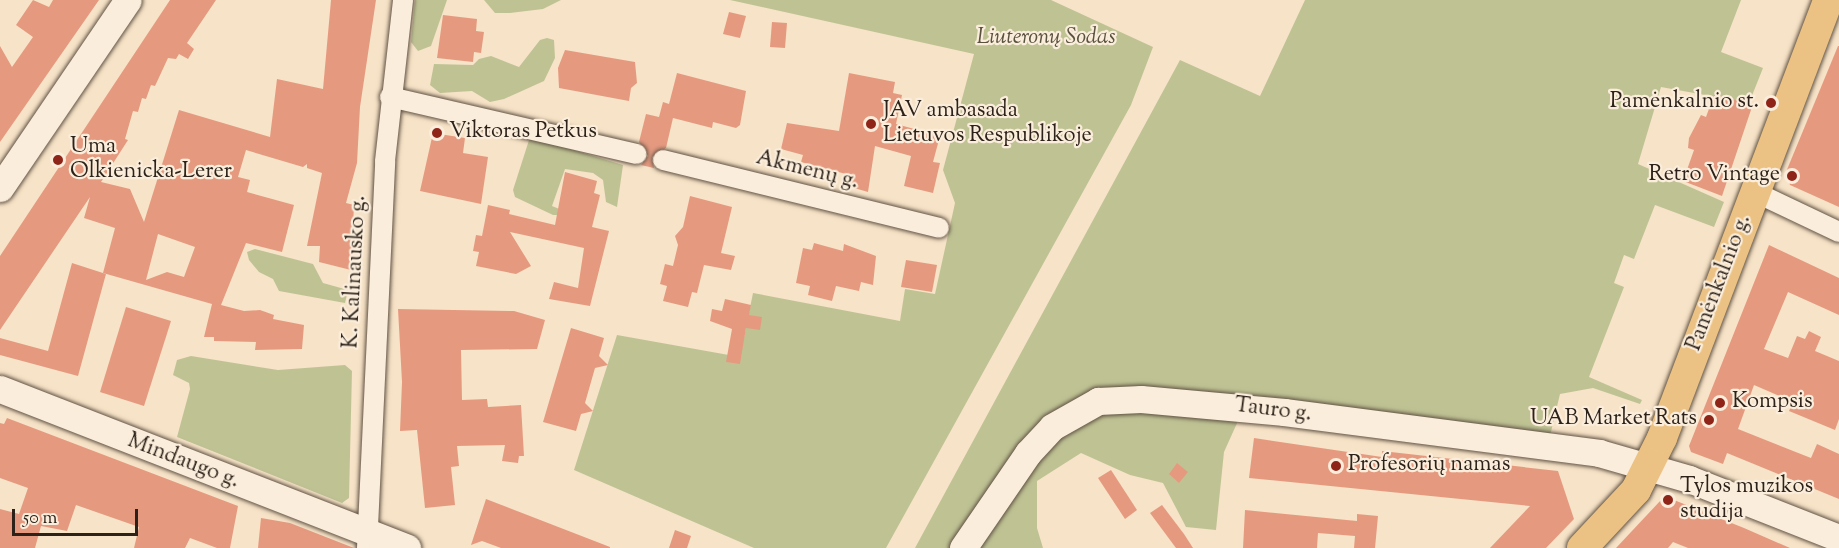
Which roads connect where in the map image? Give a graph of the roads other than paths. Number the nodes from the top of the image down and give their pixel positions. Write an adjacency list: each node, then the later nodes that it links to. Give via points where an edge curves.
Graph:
1 (128, 0): 7 (main road)
2 (403, 0): 4 (street, K. Kalinausko g.)
3 (1828, 0): 8 (main road, Pamėnkalnio g.)
4 (390, 97): 5 (street); 14 (street, K. Kalinausko g.)
5 (636, 154)
6 (663, 160): 9 (street, Akmenų g.)
7 (0, 188)
8 (1755, 192): 10 (street); 12 (main road, Pamėnkalnio g.)
9 (939, 228)
10 (1839, 232)
11 (0, 389): 14 (main road, Mindaugo g.)
12 (1649, 464): 13 (main road, Tauro g.); 16 (main road, Tauro g., via 1599,453 1284,412 1170,399 1098,401 1052,427 1028,453); 17 (main road, Pamėnkalnio g., via 1636,489)
13 (1839, 538)
14 (367, 541): 15 (main road)
15 (407, 548)
16 (963, 548)
17 (1582, 548)

